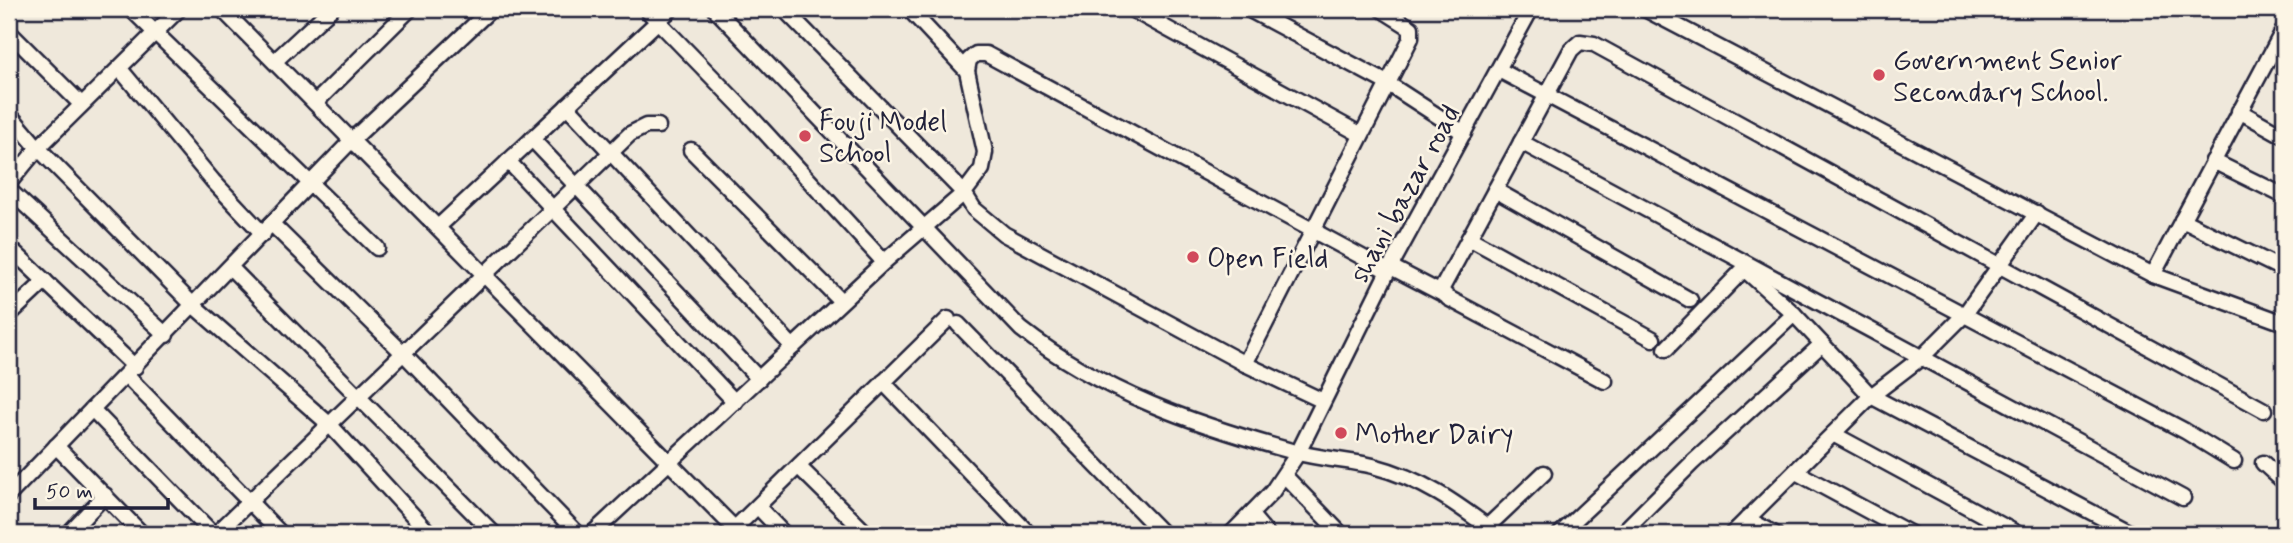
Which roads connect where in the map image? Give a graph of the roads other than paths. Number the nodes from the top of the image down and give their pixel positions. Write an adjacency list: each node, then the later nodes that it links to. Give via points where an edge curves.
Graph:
1 (131, 9): 20 (street)
2 (179, 9): 20 (street)
3 (222, 9): 21 (street)
4 (331, 9): 21 (street)
5 (410, 9): 27 (street)
6 (491, 9): 37 (street)
7 (646, 9): 17 (street)
8 (671, 9): 17 (street)
9 (715, 9): 55 (street)
10 (784, 9): 49 (street)
11 (909, 9): 24 (street)
12 (1131, 9): 34 (street)
13 (1248, 9): 25 (street)
14 (1380, 9): 25 (street, via 1413,33)
15 (1531, 9): 23 (street, shani bazar road)
16 (1646, 9): 52 (street)
17 (658, 21): 29 (street); 61 (street)
18 (2284, 29): 30 (street)
19 (9, 32): 28 (street)
20 (155, 33): 22 (street); 45 (street)
21 (275, 61): 27 (street)
22 (120, 69): 28 (street); 56 (street, via 213,181)
23 (1500, 70): 26 (street); 33 (street, shani bazar road)
24 (967, 71): 49 (street, via 985,152 982,169); 57 (street, via 969,60 986,54)
25 (1387, 83): 33 (street); 34 (street)
26 (1547, 93): 38 (street); 62 (street, via 1571,50 1580,42 1594,44); 74 (street)
27 (315, 103): 37 (street)
28 (81, 104): 39 (street)
29 (568, 106): 36 (street); 41 (street)
30 (2239, 111): 35 (street); 43 (street)
31 (9, 114): 39 (street)
32 (658, 126): 41 (street, via 631,134)
33 (1464, 133): 64 (street, shani bazar road)
34 (1360, 134): 57 (street)
35 (2284, 136)
36 (532, 139): 42 (street); 46 (street)
37 (352, 140): 45 (street); 54 (street)
38 (1521, 142): 48 (street); 83 (street)
39 (38, 148): 44 (street); 72 (street)
40 (691, 150): 71 (street)
41 (611, 153): 46 (street); 80 (street)
42 (508, 161): 51 (street); 54 (street)
43 (2213, 161): 50 (street); 53 (street)
44 (9, 183)
45 (311, 185): 56 (street); 60 (street)
46 (577, 187): 51 (street); 86 (street)
47 (9, 190): 77 (street)
48 (1495, 190): 58 (street); 70 (street)
49 (964, 193): 55 (street); 84 (street, via 974,209 1004,234)
50 (2284, 196)
51 (553, 209): 66 (street); 92 (street)
52 (2037, 213): 62 (street); 67 (street)
53 (2182, 220): 65 (street); 67 (street)
54 (438, 227): 66 (street)
55 (924, 228): 61 (street); 98 (street, via 1021,329 1070,365 1167,413)
56 (268, 229): 63 (street); 82 (street)
57 (1312, 229): 64 (street); 84 (street)
58 (1469, 238): 69 (street, via 1443,284); 78 (street)
59 (9, 247): 68 (street)
60 (377, 247)
61 (884, 262): 71 (street)
62 (1999, 267): 74 (street); 94 (street)
63 (231, 268): 72 (street); 90 (street)
64 (1389, 269): 69 (street); 91 (street, shani bazar road)
65 (2284, 270)
66 (486, 275): 82 (street); 99 (street)
67 (2153, 275): 76 (street)
68 (45, 281): 75 (street); 85 (street)
69 (1443, 294): 87 (street)
70 (1690, 300)
71 (841, 301): 80 (street)
72 (193, 305): 77 (street); 95 (street)
73 (1794, 314): 79 (street); 81 (street, via 1744,269); 131 (street)
74 (1965, 314): 83 (street); 100 (street, via 2185,430)
75 (9, 315)
76 (2284, 323)
77 (166, 335): 85 (street)
78 (1653, 340)
79 (1822, 344): 89 (street); 132 (street)
80 (793, 347): 86 (street)
81 (1667, 349)
82 (404, 354): 90 (street); 122 (street)
83 (1922, 357): 89 (street); 109 (street)
84 (1245, 364): 91 (street)
85 (131, 371): 93 (street); 110 (street)
86 (759, 379): 92 (street)
87 (1605, 381)
88 (883, 382): 102 (street); 126 (street); 127 (street, via 953,322)
89 (1871, 396): 96 (street); 137 (street)
90 (358, 398): 95 (street); 121 (street)
91 (1323, 401): 98 (street, shani bazar road)
92 (735, 402): 99 (street)
93 (92, 409): 97 (street); 118 (street)
94 (2264, 410)
95 (330, 425): 110 (street); 120 (street)
96 (1833, 434): 103 (street); 136 (street)
97 (56, 446): 107 (street); 108 (street)
98 (1298, 453): 105 (street, shani bazar road); 114 (street, via 1338,458 1406,477 1443,493)
99 (668, 461): 115 (street); 123 (street)
100 (2234, 461)
101 (2263, 463): 106 (street)
102 (799, 467): 111 (street); 125 (street)
103 (1796, 472): 113 (street); 135 (street)
104 (1544, 473): 114 (street)
105 (1284, 475): 112 (street, shani bazar road); 130 (street)
106 (2284, 482)
107 (9, 495)
108 (105, 495): 116 (street); 117 (street)
109 (2183, 498)
110 (250, 502): 118 (street); 119 (street)
111 (758, 507): 115 (street); 124 (street)
112 (1251, 515): 128 (street, shani bazar road); 129 (street)
113 (1748, 519): 133 (street); 134 (street)
114 (1492, 531)
115 (732, 532)
116 (68, 534)
117 (142, 534)
118 (215, 534)
119 (281, 534)
120 (430, 534)
121 (494, 534)
122 (578, 534)
123 (593, 534)
124 (784, 534)
125 (867, 534)
126 (1029, 534)
127 (1163, 534)
128 (1231, 534)
129 (1267, 534)
130 (1341, 534)
131 (1560, 534)
132 (1621, 534)
133 (1732, 534)
134 (1775, 534)
135 (1911, 534)
136 (2018, 534)
137 (2133, 534)

